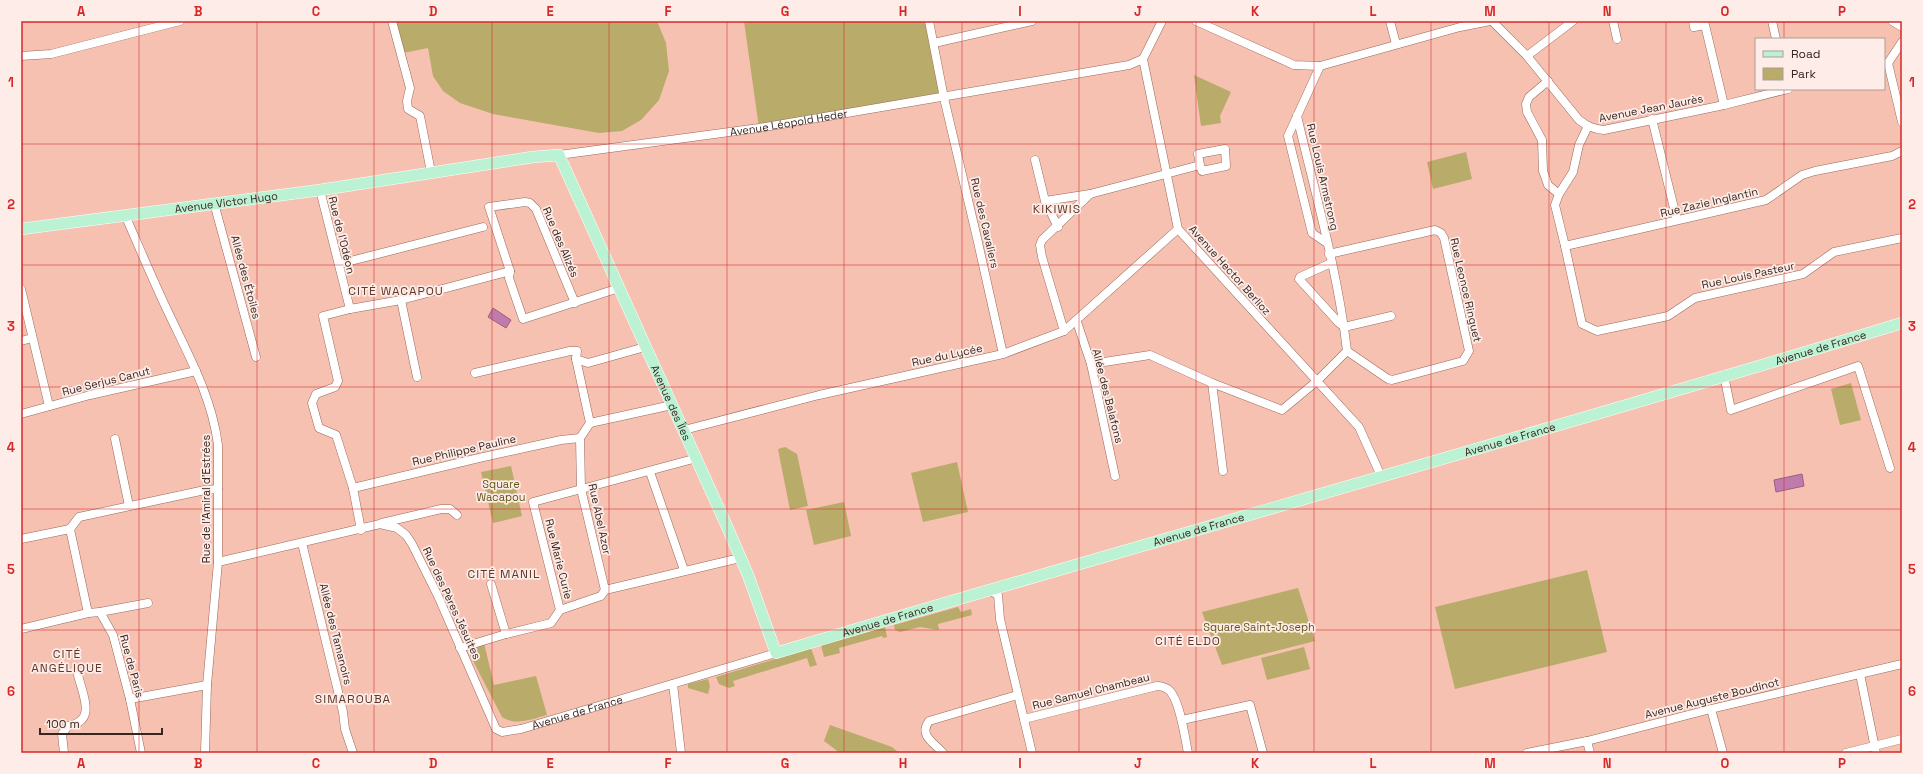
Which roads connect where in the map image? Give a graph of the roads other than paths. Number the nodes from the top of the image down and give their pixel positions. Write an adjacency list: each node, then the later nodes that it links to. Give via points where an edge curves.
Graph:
1 (180, 21): 20 (street, via 50,54)
2 (392, 21): 37 (street, via 410,88 408,109 420,116)
3 (929, 21): 18 (street, Rue des Cavaliers)
4 (1032, 21): 18 (street)
5 (1162, 21): 22 (street)
6 (1196, 21): 24 (street, via 1294,65)
7 (1390, 21): 19 (street)
8 (1491, 21): 19 (street); 21 (street, Avenue Jean Jaurès)
9 (1573, 21): 21 (street)
10 (1613, 21): 16 (street)
11 (1693, 21): 28 (street, via 1694,27 1705,25)
12 (1772, 21): 15 (street)
13 (1892, 21): 14 (street)
14 (1902, 27)
15 (1776, 38)
16 (1617, 39)
17 (1902, 42): 23 (street)
18 (934, 43): 27 (street, Rue des Cavaliers)
19 (1396, 44): 24 (street)
20 (21, 56)
21 (1527, 56): 25 (street, Avenue Jean Jaurès)
22 (1143, 59): 27 (street, Avenue Léopold Heder, via 1129,65); 38 (street, Avenue Hector Berlioz)
23 (1886, 63): 31 (street)
24 (1320, 66): 29 (street, Rue Louis Armstrong)
25 (1548, 81): 32 (street, Avenue Jean Jaurès, via 1579,120); 41 (street, via 1529,97 1526,104 1527,112 1542,140 1543,170 1548,185)
26 (1784, 90): 28 (street, Avenue Jean Jaurès)
27 (944, 98): 34 (street, Avenue Léopold Heder, via 751,129); 71 (street, Rue des Cavaliers)
28 (1724, 105): 30 (street, Avenue Jean Jaurès)
29 (1297, 116): 51 (street, Rue Louis Armstrong); 51 (street, Rue Louis Armstrong, via 1288,136 1312,233)
30 (1652, 119): 32 (street, Avenue Jean Jaurès, via 1604,130); 45 (street)
31 (1902, 122)
32 (1588, 126): 41 (street, via 1579,144 1573,172)
33 (1902, 151): 45 (street, Rue Zazie Inglantin, via 1892,156 1802,175 1766,200)
34 (559, 155): 37 (main road, Avenue Léopold Heder); 57 (main road, Avenue des Îles)
35 (1035, 160): 42 (street)
36 (1200, 165): 38 (street)
37 (431, 172): 39 (main road, Avenue Victor Hugo)
38 (1167, 172): 40 (street); 48 (street, Avenue Hector Berlioz)
39 (320, 190): 43 (main road, Avenue Victor Hugo); 55 (street, Rue de l'Odéon)
40 (1090, 194): 42 (street); 47 (street)
41 (1559, 194): 52 (street, via 1556,205)
42 (1045, 201): 47 (street)
43 (214, 203): 44 (main road, Avenue Victor Hugo); 72 (street, Allée des Étoiles)
44 (125, 215): 49 (main road, Avenue Victor Hugo); 75 (street, Rue de l'Amiral d'Estrées)
45 (1677, 220): 52 (street, Rue Zazie Inglantin)
46 (483, 227): 55 (street)
47 (1058, 227): 66 (street, via 1042,240 1040,245)
48 (1178, 229): 63 (street, Rue du Lycée); 79 (street, Avenue Hector Berlioz)
49 (21, 230)
50 (1902, 238): 52 (street, Rue Louis Pasteur, via 1834,252 1802,274 1695,298 1668,316 1597,331 1582,324)
51 (1327, 243): 53 (street, Rue Louis Armstrong)
52 (1565, 246)
53 (1329, 254): 54 (street, Rue Louis Armstrong); 70 (street, Rue Leonce Ringuet, via 1434,230 1441,233 1469,351 1463,361 1392,380)
54 (1331, 263): 65 (street, Rue Louis Armstrong); 65 (street, via 1299,279)
55 (339, 264): 61 (street, Rue de l'Odéon)
56 (510, 271): 59 (street); 60 (street, via 509,278 523,319); 60 (street, Rue des Alizés, via 489,207 530,203 536,209)
57 (619, 288): 60 (street); 69 (main road, Avenue des Îles)
58 (21, 289): 67 (street)
59 (401, 300): 61 (street); 78 (street)
60 (575, 303)
61 (350, 309): 94 (street, via 323,316 338,381 335,388 316,394 312,403 319,428 336,435)
62 (1391, 316): 65 (street)
63 (1076, 322): 66 (street, Rue du Lycée); 74 (street, Allée des Balafons)
64 (1902, 323): 77 (main road, Avenue de France)
65 (1344, 327): 70 (street, Rue Louis Armstrong)
66 (1064, 331): 71 (street, Rue du Lycée)
67 (32, 338): 68 (street); 82 (street)
68 (21, 341)
69 (645, 346): 73 (street, via 588,362); 81 (main road, Avenue des Îles)
70 (1347, 351): 79 (street)
71 (1003, 354): 85 (street, Rue du Lycée, via 820,395)
72 (256, 357)
73 (576, 359): 76 (street, via 577,351 570,351); 84 (street)
74 (1091, 364): 80 (street, via 1150,355); 92 (street, Allée des Balafons)
75 (196, 371): 82 (street, Rue Serjus Canut); 95 (street, Rue de l'Amiral d'Estrées, via 216,428)
76 (475, 373)
77 (1724, 375): 89 (street, via 1732,410 1858,366); 93 (main road, Avenue de France)
78 (417, 377)
79 (1317, 381): 80 (street, via 1280,410); 93 (street, Avenue Hector Berlioz, via 1359,427)
80 (1212, 383): 91 (street)
81 (672, 405): 84 (street); 85 (main road, Avenue des Îles)
82 (49, 406): 83 (street, Rue Serjus Canut)
83 (21, 414)
84 (590, 424): 86 (street)
85 (684, 430): 88 (main road, Avenue des Îles)
86 (580, 438): 94 (street, Rue Philippe Pauline, via 479,458); 96 (street, Rue Abel Azor)
87 (115, 439): 97 (street)
88 (696, 458): 90 (street); 104 (main road, Avenue des Îles)
89 (1890, 468)
90 (650, 472): 96 (street); 106 (street)
91 (1223, 472)
92 (1115, 476)
93 (1381, 476): 109 (main road, Avenue de France)
94 (353, 488): 101 (street)
95 (218, 489): 97 (street); 105 (street, Rue de l'Amiral d'Estrées)
96 (581, 489): 108 (street, Rue Abel Azor); 111 (street, Rue Marie Curie, via 533,502)
97 (129, 506): 100 (street, via 79,517)
98 (457, 516): 99 (street, via 450,509 441,509)
99 (380, 524): 101 (street); 116 (street, Rue des Pères Jésuites, via 397,528 412,544 432,582)
100 (70, 529): 102 (street); 112 (street)
101 (361, 530): 103 (street)
102 (21, 539)
103 (302, 543): 105 (street); 135 (street, Allée des Tamanoirs, via 342,705 345,729)
104 (740, 558): 106 (street); 117 (main road, Avenue des Îles)
105 (218, 562): 122 (street, Rue de l'Amiral d'Estrées)
106 (684, 570): 108 (street)
107 (492, 584): 115 (street)
108 (605, 590): 111 (street, via 601,596)
109 (997, 590): 117 (main road, Avenue de France); 123 (street, via 1000,619)
110 (148, 603): 113 (street)
111 (560, 610): 115 (street, Rue Marie Curie, via 551,623)
112 (88, 612): 113 (street); 114 (street)
113 (100, 612): 124 (street, Rue de Paris, via 113,635)
114 (21, 629)
115 (506, 634): 116 (street, Rue Marie Curie)
116 (460, 648): 128 (street, Rue des Pères Jésuites)
117 (776, 653): 121 (street, Avenue de France)
118 (1902, 664): 119 (street, Avenue Auguste Boudinot)
119 (1860, 674): 125 (street, Avenue Auguste Boudinot); 131 (street)
120 (78, 675): 132 (street, via 86,709 85,717 79,724 68,726 62,734)
121 (673, 684): 128 (street, Avenue de France, via 521,729 502,732); 136 (street)
122 (207, 685): 124 (street); 134 (street, Rue de l'Amiral d'Estrées)
123 (1018, 695): 126 (street); 137 (street, via 929,721 925,726 925,732 929,740)
124 (130, 699): 133 (street, Rue de Paris)
125 (1711, 709): 130 (street, Avenue Auguste Boudinot); 143 (street)
126 (1024, 720): 127 (street, Rue Samuel Chambeau, via 1157,686 1170,690); 138 (street)
127 (1182, 720): 139 (street, Rue Samuel Chambeau); 140 (street, via 1250,704)
128 (496, 729)
129 (1902, 739): 131 (street)
130 (1587, 740): 141 (street, Avenue Auguste Boudinot); 142 (street)
131 (1875, 749): 144 (street)
132 (64, 753)
133 (141, 753)
134 (205, 753)
135 (353, 753)
136 (681, 753)
137 (943, 753)
138 (1032, 753)
139 (1188, 753)
140 (1263, 753)
141 (1527, 753)
142 (1590, 753)
143 (1723, 753)
144 (1846, 753)

